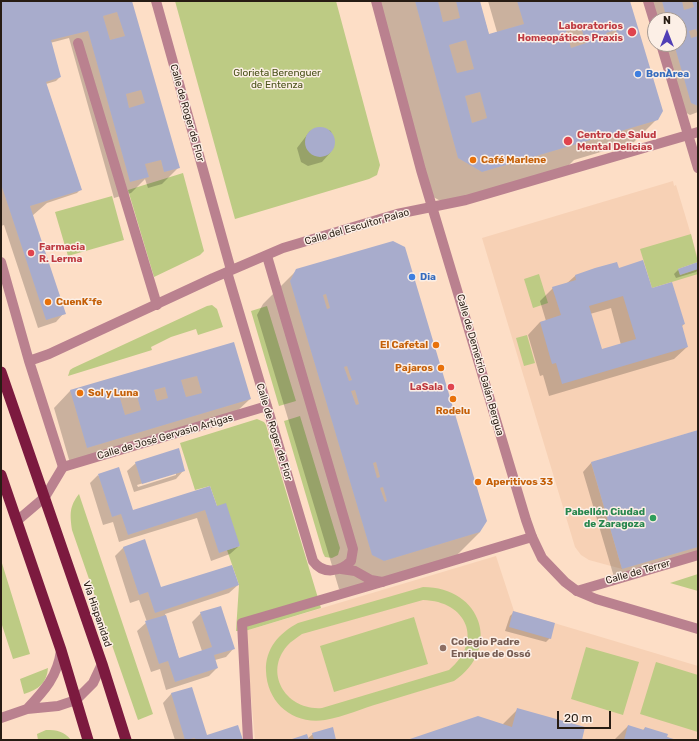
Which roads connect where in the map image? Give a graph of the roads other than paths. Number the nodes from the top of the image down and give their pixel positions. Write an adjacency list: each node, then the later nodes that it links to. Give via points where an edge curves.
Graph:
1 (156, 1): 12 (street, Calle de Roger de Flor)
2 (376, 1): 9 (street, Calle de Demetrio Galán Bergua)
3 (648, 1): 4 (street)
4 (651, 12)
5 (78, 44): 13 (street)
6 (664, 52): 7 (street)
7 (693, 133): 8 (street); 9 (street, Calle del Escultor Palao, via 466,200)
8 (698, 168)
9 (433, 207): 10 (street, Calle del Escultor Palao, via 397,214 283,248); 21 (street, Calle de Demetrio Galán Bergua)
10 (267, 256): 12 (street, Calle del Escultor Palao); 23 (street, via 353,549 351,561)
11 (1, 262): 14 (street)
12 (229, 271): 13 (street, Calle del Escultor Palao); 16 (street, Calle de Roger de Flor)
13 (157, 305): 14 (street, Calle del Escultor Palao)
14 (30, 361): 17 (street)
15 (1, 372): 19 (highway, Vía Hispanidad)
16 (267, 406): 17 (street, Calle de José Gervasio Artigas); 23 (street, Calle de Roger de Flor, via 313,561 326,570)
17 (63, 467): 19 (street)
18 (1, 474): 20 (highway)
19 (45, 496): 20 (street); 28 (highway, Vía Hispanidad)
20 (18, 520): 27 (highway)
21 (532, 537): 24 (street); 25 (street, Calle de Demetrio Galán Bergua, via 542,558 565,582)
22 (698, 555): 25 (street, Calle de Terrer)
23 (341, 569): 24 (street, Calle de Roger de Flor, via 355,571 371,580)
24 (382, 582): 34 (street, via 242,623)
25 (577, 590): 26 (street, Calle de Demetrio Galán Bergua, via 596,599)
26 (698, 629)
27 (61, 650): 29 (highway); 30 (street, via 55,674 44,691)
28 (102, 664): 29 (street, via 93,683); 33 (highway, Vía Hispanidad)
29 (76, 700): 30 (street, via 58,706); 32 (highway)
30 (27, 709): 31 (street)
31 (1, 718)
32 (88, 740)
33 (126, 740)
34 (248, 740)

